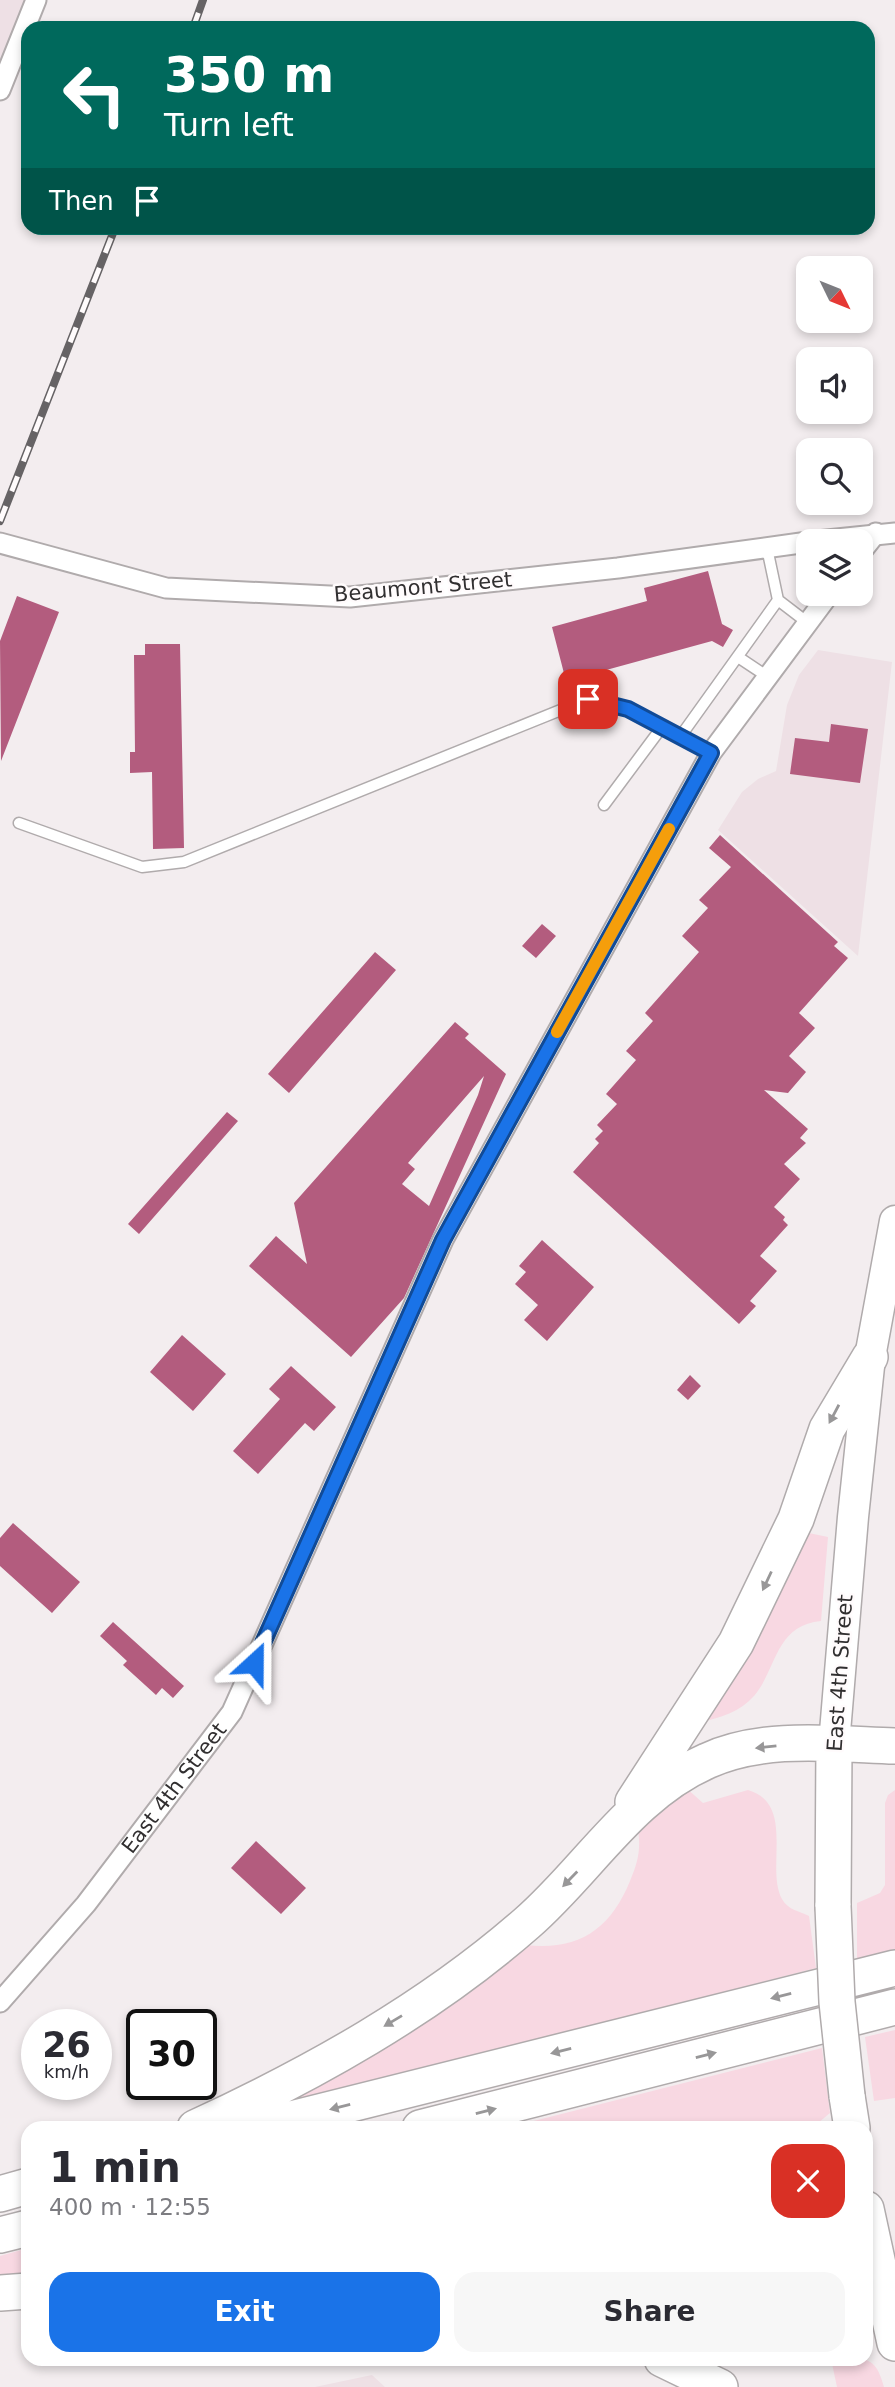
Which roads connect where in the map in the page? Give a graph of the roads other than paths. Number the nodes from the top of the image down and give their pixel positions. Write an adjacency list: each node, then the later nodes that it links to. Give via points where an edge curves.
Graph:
1 (36, 0): 2 (street)
2 (28, 21)
3 (21, 38): 4 (street)
4 (0, 90)
5 (0, 543): 7 (street, Beaumont Street, via 166,588 350,597)
6 (796, 544): 7 (street, Beaumont Street)
7 (767, 548): 8 (lane)
8 (778, 600): 10 (lane); 11 (lane)
9 (820, 606): 10 (street, East 4th Street)
10 (808, 623): 12 (street, East 4th Street)
11 (738, 657): 12 (lane); 14 (lane)
12 (768, 677): 15 (street, East 4th Street)
13 (662, 727): 14 (lane); 16 (lane); 17 (lane, via 628,709 588,699 184,862 142,867)
14 (680, 737): 15 (lane)
15 (711, 753): 24 (street, East 4th Street, via 443,1240 232,1712 86,1905)
16 (604, 805)
17 (19, 823)
18 (895, 1221): 19 (main road, East 4th Street)
19 (870, 1357): 20 (main road, East 4th Street); 22 (highway, one-way to 22, via 827,1429 796,1519 736,1643)
20 (834, 1744): 21 (highway); 22 (highway, one-way to 22, via 769,1746 723,1754 682,1774); 26 (highway, East 4th Street, bridge, via 833,1906)
21 (895, 1746)
22 (617, 1830): 27 (highway, one-way to 27, via 530,1921 474,1968 349,2047)
23 (895, 1968): 28 (highway, one-way to 28)
24 (0, 2002)
25 (895, 2007): 29 (highway, one-way to 25)
26 (849, 2112)
27 (210, 2121)
28 (283, 2121)
29 (447, 2121)
30 (21, 2188): 31 (highway)
31 (0, 2194)
32 (21, 2230): 33 (highway)
33 (0, 2235)
34 (873, 2241): 37 (highway)
35 (21, 2292): 36 (highway)
36 (0, 2293)
37 (895, 2342): 38 (highway)
38 (873, 2344)
39 (676, 2366): 40 (highway)
40 (720, 2387)

